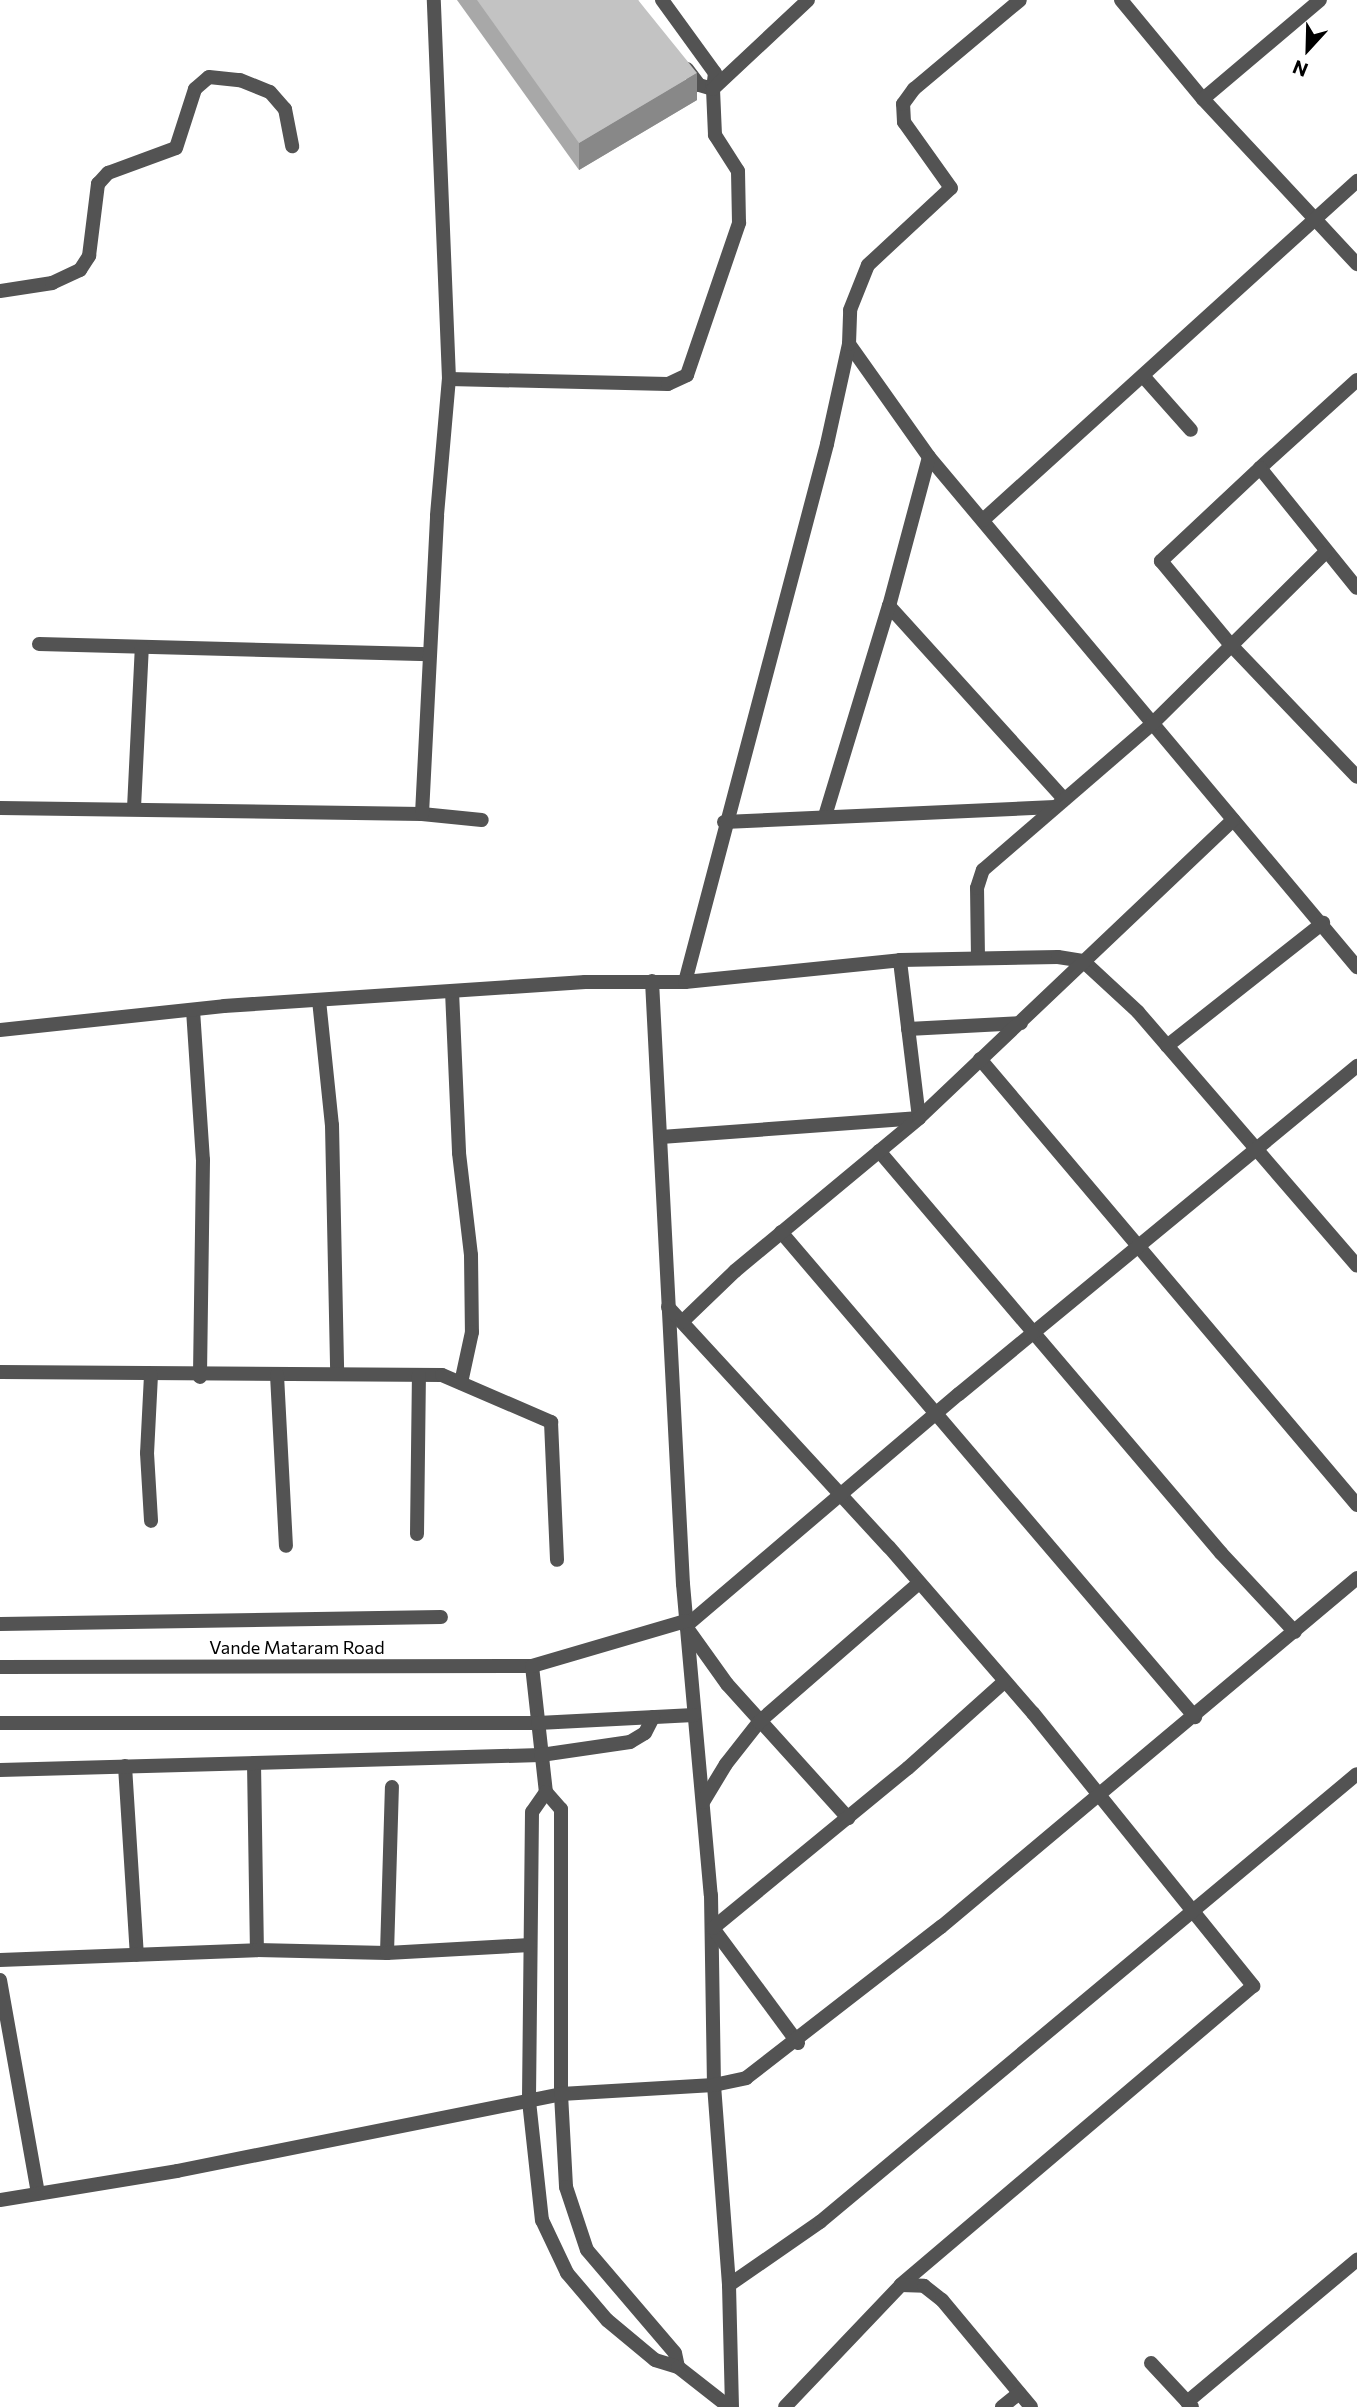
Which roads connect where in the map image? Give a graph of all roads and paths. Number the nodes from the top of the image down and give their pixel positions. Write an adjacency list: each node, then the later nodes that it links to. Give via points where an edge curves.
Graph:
1 (434, 0): 17 (street)
2 (662, 0): 8 (street, via 715,74)
3 (808, 0): 8 (street)
4 (1020, 0): 15 (street, via 914,89 903,104 904,122 951,188 868,265 850,310)
5 (1121, 0): 9 (street)
6 (1320, 0): 9 (street)
7 (674, 53): 8 (street, via 699,85)
8 (713, 89): 17 (street, via 715,135 738,171 739,223 687,375 668,384)
9 (1203, 99): 12 (street)
10 (292, 146): 14 (street, via 285,108 270,92 240,80 209,77 195,89 176,148 108,173 98,184 89,256 80,270 52,283)
11 (1357, 181): 12 (street)
12 (1314, 220): 13 (street); 16 (street)
13 (1357, 264)
14 (0, 291)
15 (849, 344): 20 (street); 39 (street, via 827,444)
16 (1143, 376): 19 (street); 22 (street)
17 (449, 379): 29 (street)
18 (1357, 380): 21 (street)
19 (1191, 430)
20 (929, 457): 22 (street); 25 (street)
21 (1260, 468): 23 (street); 26 (street, via 1161,561)
22 (983, 520): 30 (street)
23 (1325, 553): 24 (street); 26 (street)
24 (1357, 588)
25 (889, 606): 32 (street); 36 (street)
26 (1229, 643): 30 (street); 31 (street)
27 (39, 644): 28 (street)
28 (142, 647): 29 (street); 34 (street)
29 (430, 654): 35 (street)
30 (1152, 724): 32 (street); 38 (street)
31 (1357, 777)
32 (1059, 803): 36 (street); 41 (street, via 983,870 977,888)
33 (0, 808): 34 (street)
34 (135, 808): 35 (street)
35 (422, 814): 37 (street)
36 (825, 816): 39 (street)
37 (482, 820)
38 (1233, 820): 40 (street); 43 (street)
39 (724, 822): 46 (street)
40 (1323, 923): 44 (street); 53 (street)
41 (978, 958): 42 (street); 43 (street)
42 (900, 960): 46 (street); 51 (street)
43 (1083, 961): 50 (street); 53 (street)
44 (1357, 967)
45 (652, 981): 46 (street); 47 (street); 57 (street)
46 (685, 982)
47 (452, 991): 48 (street); 72 (street, via 459,1153 471,1255 472,1332)
48 (319, 1000): 49 (street); 67 (street, via 331,1125)
49 (193, 1010): 52 (street); 71 (street, via 203,1160)
50 (1021, 1023): 51 (street); 54 (street)
51 (908, 1029): 56 (street)
52 (0, 1030)
53 (1167, 1046): 58 (street)
54 (980, 1059): 56 (street); 61 (street)
55 (1357, 1066): 58 (street)
56 (919, 1118): 57 (street); 59 (street)
57 (661, 1137): 63 (street)
58 (1256, 1148): 61 (street); 62 (street)
59 (879, 1151): 60 (street); 65 (street)
60 (781, 1232): 64 (street); 73 (street)
61 (1138, 1249): 65 (street); 75 (street, via 1227,1347)
62 (1357, 1266)
63 (668, 1307): 64 (street); 84 (street)
64 (682, 1322): 74 (street)
65 (1035, 1334): 73 (street); 85 (street)
66 (0, 1372): 68 (street)
67 (337, 1374): 69 (street); 70 (street)
68 (151, 1375): 71 (street); 76 (street, via 147,1453)
69 (276, 1375): 71 (street); 78 (street)
70 (419, 1375): 72 (street); 77 (street)
71 (200, 1377)
72 (461, 1383): 79 (street, via 551,1422)
73 (936, 1415): 74 (street); 91 (street)
74 (842, 1497): 81 (street); 84 (street)
75 (1357, 1505)
76 (151, 1521)
77 (417, 1534)
78 (286, 1546)
79 (557, 1560)
80 (1357, 1578): 85 (street)
81 (919, 1583): 88 (street); 92 (street)
82 (441, 1617): 83 (street)
83 (0, 1624)
84 (686, 1624): 86 (street, Vande Mataram Road); 89 (street); 92 (street)
85 (1295, 1632): 91 (street)
86 (531, 1666): 87 (street, Vande Mataram Road); 94 (street)
87 (0, 1667)
88 (1005, 1681): 102 (street); 104 (street)
89 (694, 1715): 90 (street); 103 (street)
90 (653, 1717): 94 (street); 95 (street, via 645,1733 630,1742)
91 (1195, 1717): 102 (street)
92 (760, 1721): 103 (street); 104 (street)
93 (0, 1723): 94 (street)
94 (538, 1723): 95 (street)
95 (541, 1755): 96 (street); 101 (street)
96 (254, 1763): 97 (street); 108 (street)
97 (125, 1766): 98 (street); 110 (street)
98 (0, 1770)
99 (1357, 1774): 105 (street)
100 (392, 1787): 109 (street)
101 (545, 1792): 107 (street, via 532,1812); 115 (street, via 561,1809)
102 (1101, 1797): 105 (street); 113 (street)
103 (703, 1802): 106 (street)
104 (848, 1818): 106 (street)
105 (1194, 1910): 120 (street, via 820,2222); 121 (street, via 1253,1986)
106 (713, 1928): 113 (street); 114 (street)
107 (530, 1945): 109 (street); 116 (street)
108 (257, 1950): 109 (street); 110 (street)
109 (387, 1953)
110 (137, 1955): 111 (street)
111 (0, 1960)
112 (0, 1980): 117 (street)
113 (798, 2043): 114 (street, via 746,2078)
114 (714, 2085): 115 (street); 120 (street)
115 (561, 2094): 116 (street); 123 (street, via 566,2187 587,2250 675,2353)
116 (529, 2101): 117 (street); 123 (street, via 542,2220 566,2273 617,2328 655,2360)
117 (38, 2194): 118 (street)
118 (0, 2200)
119 (1357, 2260): 125 (street)
120 (729, 2285): 126 (street)
121 (901, 2285): 124 (street, via 924,2286 942,2300); 127 (street)
122 (1151, 2363): 125 (street)
123 (678, 2367): 126 (street)
124 (1019, 2393): 128 (street); 129 (street)
125 (1189, 2404)
126 (731, 2407)
127 (785, 2407)
128 (1002, 2407)
129 (1031, 2407)

